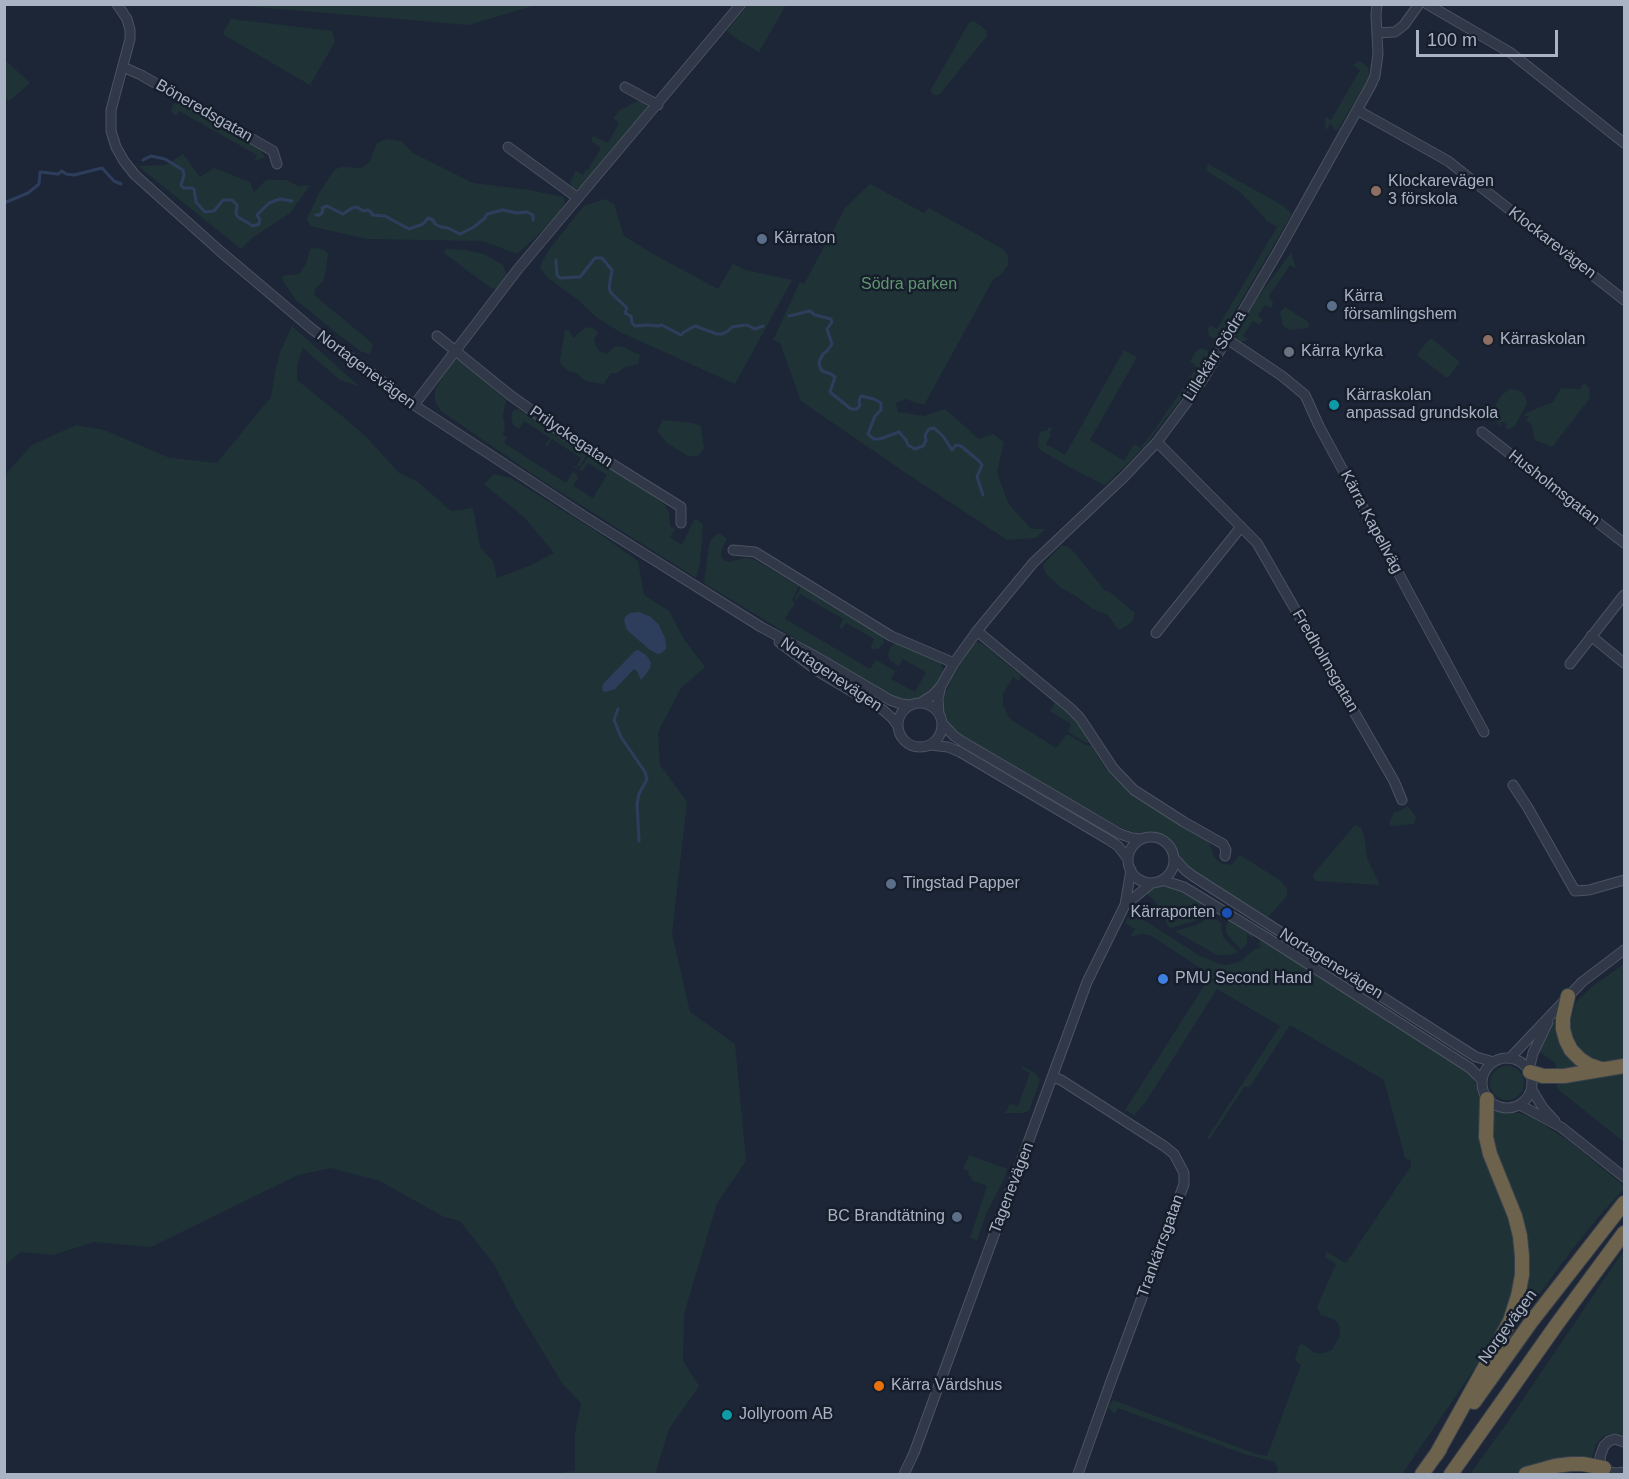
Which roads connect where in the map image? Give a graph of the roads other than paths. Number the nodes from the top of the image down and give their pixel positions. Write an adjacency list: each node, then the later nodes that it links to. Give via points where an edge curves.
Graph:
1 (117, 4): 7 (street, Nortagenevägen, via 130,30)
2 (741, 4): 9 (street)
3 (1377, 4): 6 (street, Lillekärr Södra)
4 (1419, 4): 6 (street, via 1395,32)
5 (1427, 4): 11 (street, via 1511,54)
6 (1377, 33): 10 (street, Lillekärr Södra, via 1375,76)
7 (123, 67): 13 (street, Böneredsgatan, via 273,151); 19 (street, Nortagenevägen, via 111,122 116,147 127,166 289,310)
8 (625, 87): 9 (street)
9 (657, 105): 14 (street)
10 (1357, 110): 15 (street, Klockarevägen, via 1448,161); 17 (street, Lillekärr Södra)
11 (1624, 143)
12 (508, 147): 14 (street)
13 (277, 164)
14 (578, 198): 18 (street)
15 (1624, 300)
16 (437, 336): 18 (street, Prilyckegatan)
17 (1227, 339): 21 (street, Lillekärr Södra); 38 (street, Kärra Kapellväg, via 1305,395)
18 (455, 350): 19 (street); 22 (street, Prilyckegatan, via 567,436 681,507)
19 (414, 405): 27 (street, Nortagenevägen)
20 (1482, 432): 24 (street, Husholmsgatan)
21 (1156, 442): 23 (street, Fredholmsgatan); 28 (street, Lillekärr Södra, via 1033,563)
22 (681, 523)
23 (1241, 527): 29 (street); 41 (street, Fredholmsgatan, via 1261,549)
24 (1624, 543)
25 (733, 550): 31 (street, via 755,552 891,636)
26 (1624, 595): 30 (street)
27 (761, 627): 35 (street, Nortagenevägen, via 890,700 901,705); 37 (street, Nortagenevägen, via 819,672 883,710)
28 (976, 631): 31 (street, Lillekärr Södra); 43 (street, via 1080,718 1113,768 1134,790 1223,844)
29 (1156, 633)
30 (1591, 636): 32 (street); 33 (street)
31 (954, 663): 34 (street, Lillekärr Södra)
32 (1624, 663)
33 (1570, 664)
34 (942, 686): 35 (street, Lillekärr Södra); 36 (street, Lillekärr Södra, via 938,699)
35 (915, 704): 36 (street, Nortagenevägen, via 931,706); 37 (street, Nortagenevägen, via 901,714)
36 (941, 719): 39 (street, via 939,736); 42 (street, Nortagenevägen, via 963,742 1120,834)
37 (898, 726): 39 (street, Nortagenevägen, via 899,734 909,745)
38 (1484, 732)
39 (930, 745): 45 (street, Nortagenevägen, via 960,752 1109,840)
40 (1513, 784): 48 (street, via 1575,891)
41 (1402, 800)
42 (1141, 839): 44 (street, Nortagenevägen, via 1162,840); 45 (street, via 1132,847)
43 (1225, 856)
44 (1174, 858): 47 (street, via 1171,871); 55 (street, Nortagenevägen, via 1193,876 1476,1057)
45 (1128, 859): 46 (street)
46 (1131, 870): 49 (street); 50 (street, Tagenevägen)
47 (1162, 880): 49 (street); 60 (street, Nortagenevägen, via 1184,886 1276,943 1470,1068)
48 (1624, 880)
49 (1152, 883): 50 (street, Tagenevägen)
50 (1125, 905): 59 (street, Tagenevägen, via 1087,982)
51 (1624, 950): 52 (street)
52 (1569, 996): 53 (street); 57 (highway, via 1563,1018 1566,1040 1580,1059)
53 (1552, 1014): 54 (street); 58 (street, via 1533,1053)
54 (1510, 1058): 55 (street); 58 (street)
55 (1494, 1062): 60 (street)
56 (1624, 1066): 57 (highway)
57 (1603, 1070): 58 (highway, via 1553,1076)
58 (1529, 1071): 61 (street)
59 (1053, 1077): 72 (street, Tagenevägen); 73 (street, Trankärrsgatan, via 1164,1146 1174,1154 1184,1173 1184,1184)
60 (1482, 1080): 62 (street)
61 (1532, 1090): 63 (street); 64 (street)
62 (1486, 1099): 63 (street, via 1505,1109); 69 (highway, via 1486,1137 1515,1216 1522,1275 1510,1321)
63 (1520, 1106): 64 (street)
64 (1561, 1127): 65 (street)
65 (1623, 1176)
66 (1624, 1203): 69 (highway, Norgevägen, via 1531,1322)
67 (1624, 1233): 75 (highway)
68 (1624, 1442): 70 (street, via 1616,1439 1604,1446 1601,1464)
69 (1436, 1455): 74 (highway, Norgevägen)
70 (1608, 1472): 71 (street); 76 (highway, via 1571,1464)
71 (1624, 1472)
72 (904, 1474)
73 (1078, 1474)
74 (1422, 1474)
75 (1451, 1474)
76 (1526, 1474)

